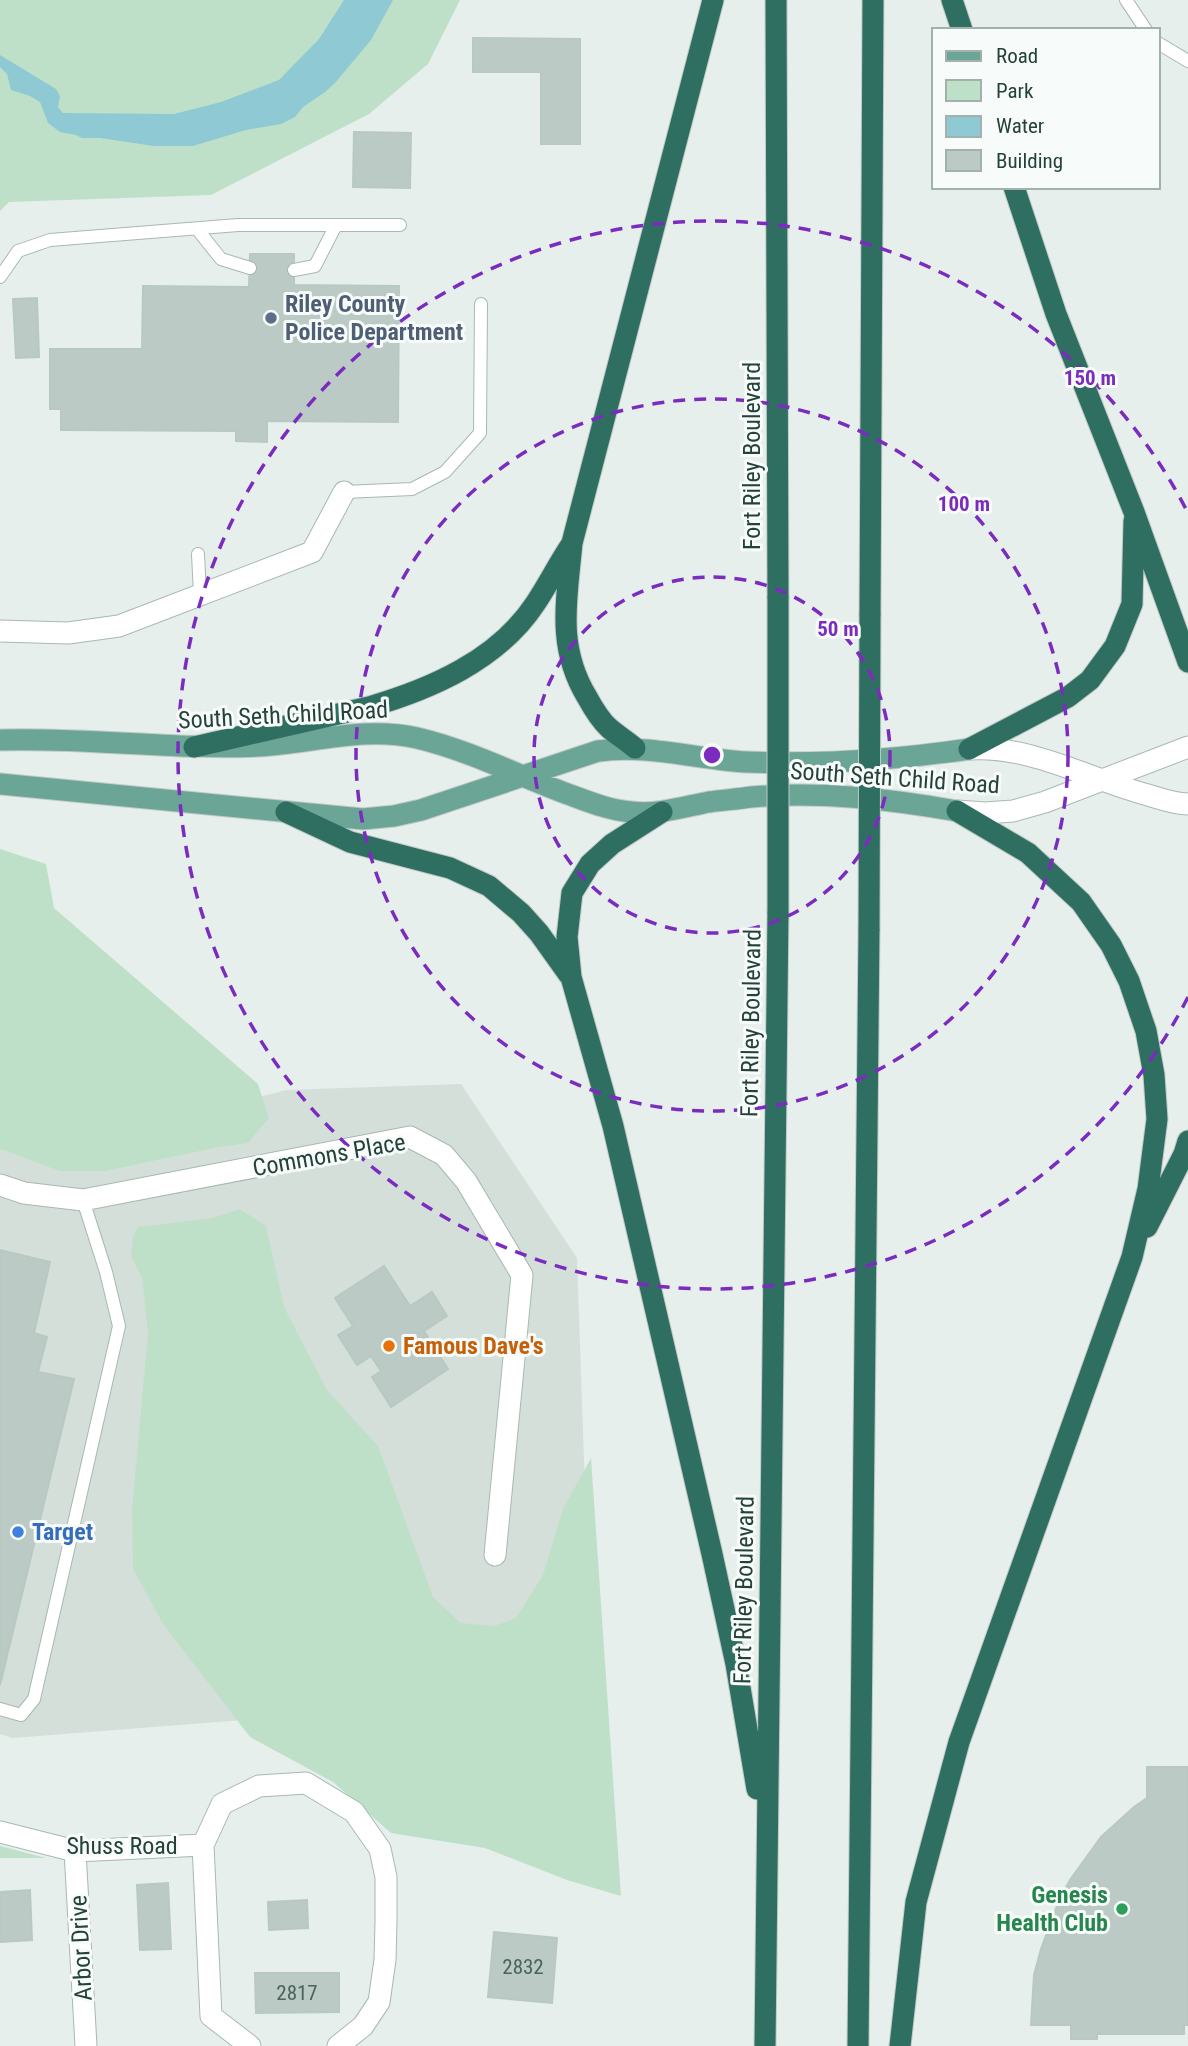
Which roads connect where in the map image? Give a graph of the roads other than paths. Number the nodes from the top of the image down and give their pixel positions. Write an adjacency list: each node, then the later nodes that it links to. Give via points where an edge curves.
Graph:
1 (713, 0): 20 (highway)
2 (776, 0): 45 (highway, Fort Riley Boulevard, bridge, via 778,912)
3 (873, 0): 52 (highway, bridge)
4 (952, 0): 6 (highway)
5 (1126, 0): 7 (lane)
6 (961, 28)
7 (1145, 28)
8 (1160, 44): 9 (lane)
9 (1188, 61)
10 (1015, 189): 19 (highway, via 1056,314)
11 (337, 225): 12 (lane); 13 (lane); 15 (lane, via 315,266)
12 (400, 225)
13 (197, 229): 14 (lane, via 221,259); 16 (lane, via 50,240 18,251)
14 (250, 268)
15 (294, 270)
16 (0, 277)
17 (481, 304): 18 (lane, via 480,433 446,472 412,489)
18 (344, 492): 22 (street, via 312,552)
19 (1134, 512): 24 (highway); 29 (highway, via 1132,604 1115,646 1090,680 1068,697)
20 (572, 543): 26 (highway, via 517,626 493,649 446,679 369,707); 28 (highway, via 566,646 577,682 608,727)
21 (198, 554): 22 (lane)
22 (200, 595): 23 (street, via 119,626 68,633)
23 (0, 631)
24 (1188, 662)
25 (0, 740): 26 (main road, South Seth Child Road)
26 (194, 747): 30 (main road, South Seth Child Road, via 392,734 453,749)
27 (1188, 747): 31 (street, South Seth Child Road)
28 (635, 748): 29 (main road, South Seth Child Road, via 745,762 910,757); 30 (main road, South Seth Child Road, via 598,751)
29 (969, 749): 31 (street, South Seth Child Road, via 1015,752)
30 (520, 776): 34 (main road, South Seth Child Road, via 394,816 363,819); 36 (main road, South Seth Child Road, via 604,808)
31 (1100, 779): 33 (street, South Seth Child Road); 35 (street, South Seth Child Road, via 1013,811)
32 (0, 784): 34 (main road, South Seth Child Road)
33 (1188, 804)
34 (286, 811): 37 (highway, via 350,842 429,861 489,886 540,933)
35 (957, 811): 36 (main road, South Seth Child Road, via 845,796 755,797); 41 (highway, via 1028,853 1081,902 1129,981 1148,1042 1157,1119 1148,1189)
36 (662, 812): 37 (highway, via 604,850 572,893 567,937)
37 (571, 977): 45 (highway, via 613,1126 712,1554)
38 (1188, 1141): 41 (highway)
39 (0, 1185): 40 (street, Commons Place, via 24,1193)
40 (83, 1200): 42 (street, Commons Place, via 410,1137 443,1155 466,1181 523,1275); 43 (lane, via 119,1326 34,1699 21,1715)
41 (1132, 1257): 53 (highway, via 959,1742 916,1902)
42 (495, 1555)
43 (0, 1710)
44 (0, 1832): 47 (street, Shuss Road)
45 (766, 1843): 51 (highway, Fort Riley Boulevard)
46 (203, 1845): 47 (street, Shuss Road); 49 (street, via 211,2016); 50 (street, via 222,1804 259,1786 306,1783 354,1812 380,1849 386,1877 386,1922 379,2002 363,2026)
47 (75, 1851): 48 (street, Arbor Drive)
48 (86, 2046)
49 (250, 2046)
50 (338, 2046)
51 (765, 2046)
52 (858, 2046)
53 (900, 2046)

